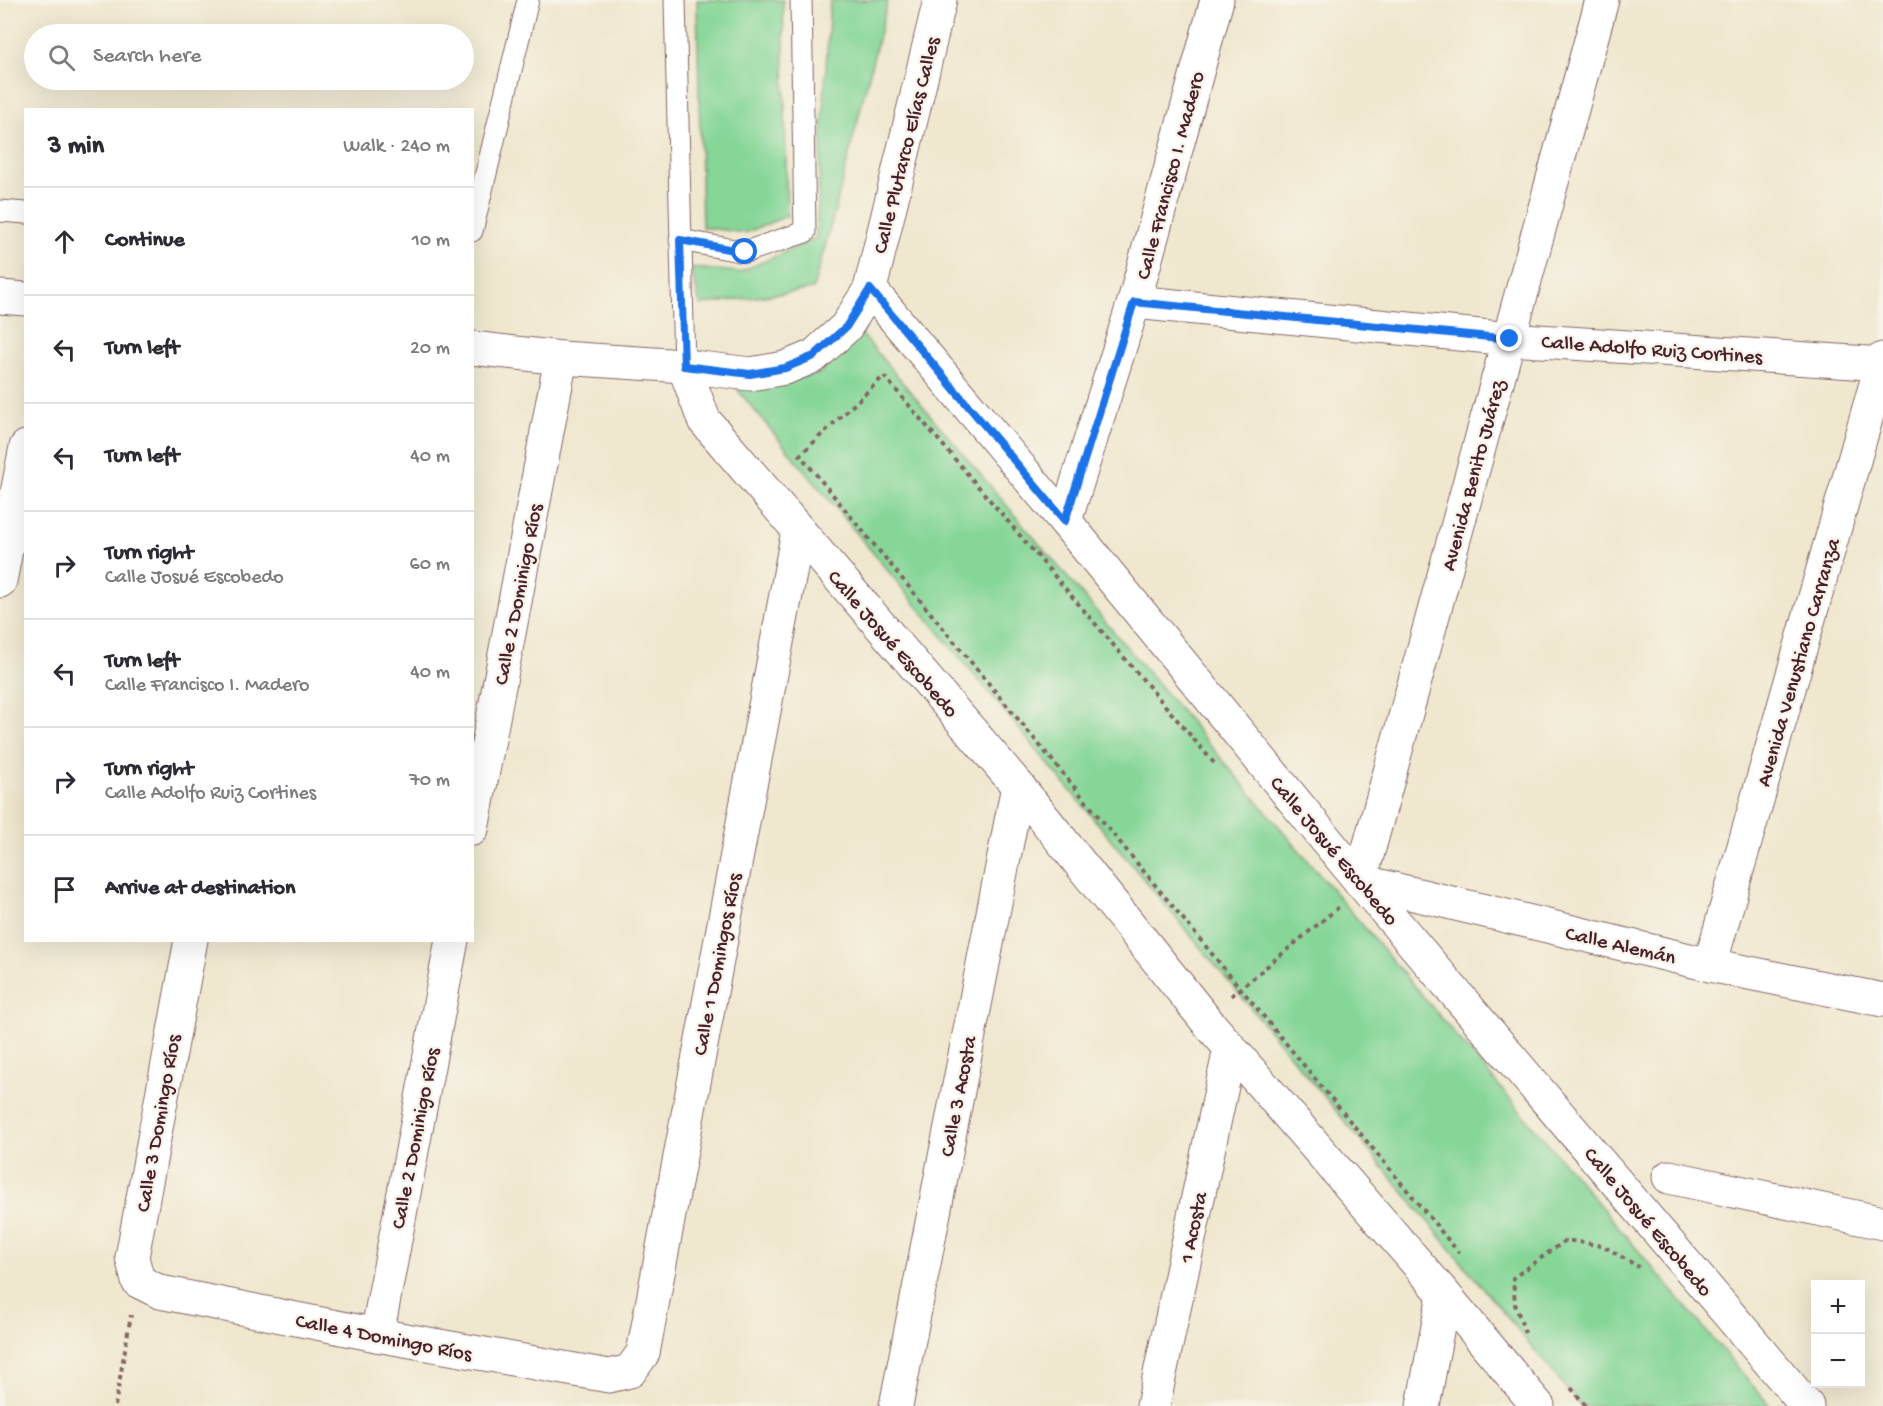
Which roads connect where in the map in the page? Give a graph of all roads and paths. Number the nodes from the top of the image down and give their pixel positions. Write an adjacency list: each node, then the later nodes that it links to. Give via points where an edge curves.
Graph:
1 (528, 0): 9 (lane)
2 (675, 0): 10 (lane)
3 (801, 0): 10 (lane, via 805,232 745,252)
4 (940, 0): 11 (street, Calle Plutarco Elías Calles)
5 (1217, 0): 14 (street, Calle Francisco I. Madero)
6 (1602, 0): 15 (street, Avenida Benito Juárez)
7 (0, 211): 8 (lane)
8 (24, 213)
9 (474, 223)
10 (680, 240): 19 (lane)
11 (870, 289): 19 (street, Calle Plutarco Elías Calles, via 846,327 814,356 785,368 750,374); 22 (street, Calle Josué Escobedo)
12 (0, 297): 13 (street)
13 (24, 299)
14 (1134, 302): 15 (street, Calle Adolfo Ruiz Cortines); 22 (street, Calle Francisco I. Madero)
15 (1510, 339): 18 (street, Calle Adolfo Ruiz Cortines); 27 (street, Avenida Benito Juárez)
16 (474, 348): 17 (street, Calle Plutarco Elías Calles)
17 (561, 358): 19 (street, Calle Plutarco Elías Calles); 26 (street, Calle 2 Dominigo Ríos)
18 (1882, 362): 30 (street, Avenida Venustiano Carranza)
19 (684, 366): 23 (street, Calle Josué Escobedo, via 704,420)
20 (884, 376): 31 (path, via 800,455)
21 (24, 457): 24 (street)
22 (1065, 521): 27 (street, Calle Josué Escobedo)
23 (798, 531): 25 (street, Calle Josué Escobedo); 43 (street, Calle 1 Domingos Ríos, via 643,1353 630,1371)
24 (0, 581)
25 (1018, 786): 33 (street, Calle Josué Escobedo); 46 (street, Calle 3 Acosta)
26 (474, 818)
27 (1360, 881): 30 (street, Calle Alemán); 31 (path, via 1338,909); 51 (street, Calle Josué Escobedo)
28 (191, 942): 39 (street, Calle 3 Domingo Ríos, via 132,1257)
29 (452, 942): 42 (street, Calle 2 Dominigo Ríos)
30 (1710, 965): 32 (street, Calle Alemán)
31 (1240, 988): 33 (path); 37 (path)
32 (1883, 1000)
33 (1205, 1019): 34 (street, Calle Josué Escobedo)
34 (1230, 1049): 40 (street, Calle Josué Escobedo); 47 (street, 1 Acosta)
35 (1669, 1177): 36 (street)
36 (1883, 1223)
37 (1465, 1260)
38 (1645, 1270): 41 (path, via 1603,1246 1566,1240 1512,1278 1515,1304 1525,1333)
39 (149, 1287): 42 (street, Calle 4 Domingo Ríos); 45 (path)
40 (1444, 1294): 48 (street); 49 (street, Calle Josué Escobedo)
41 (1510, 1315)
42 (377, 1335): 43 (street, Calle 4 Domingo Ríos)
43 (609, 1376)
44 (1571, 1388): 50 (path)
45 (115, 1406)
46 (896, 1406)
47 (1153, 1406)
48 (1423, 1406)
49 (1538, 1406)
50 (1586, 1406)
51 (1807, 1406)

